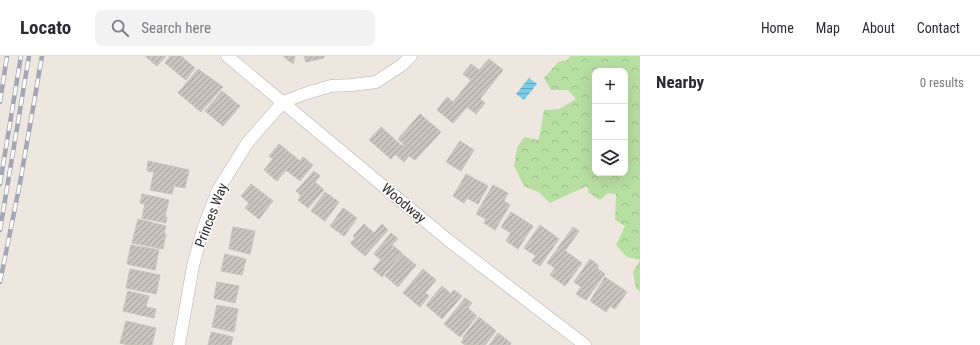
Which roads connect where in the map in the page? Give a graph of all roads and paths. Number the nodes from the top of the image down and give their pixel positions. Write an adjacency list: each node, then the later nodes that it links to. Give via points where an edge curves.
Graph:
1 (227, 56): 3 (street, Woodway)
2 (411, 56): 3 (street, via 376,82 331,86)
3 (283, 102): 4 (street, Princes Way, via 248,142 218,190 203,229 193,266); 5 (street, Woodway, via 448,240)
4 (179, 345)
5 (585, 345)

